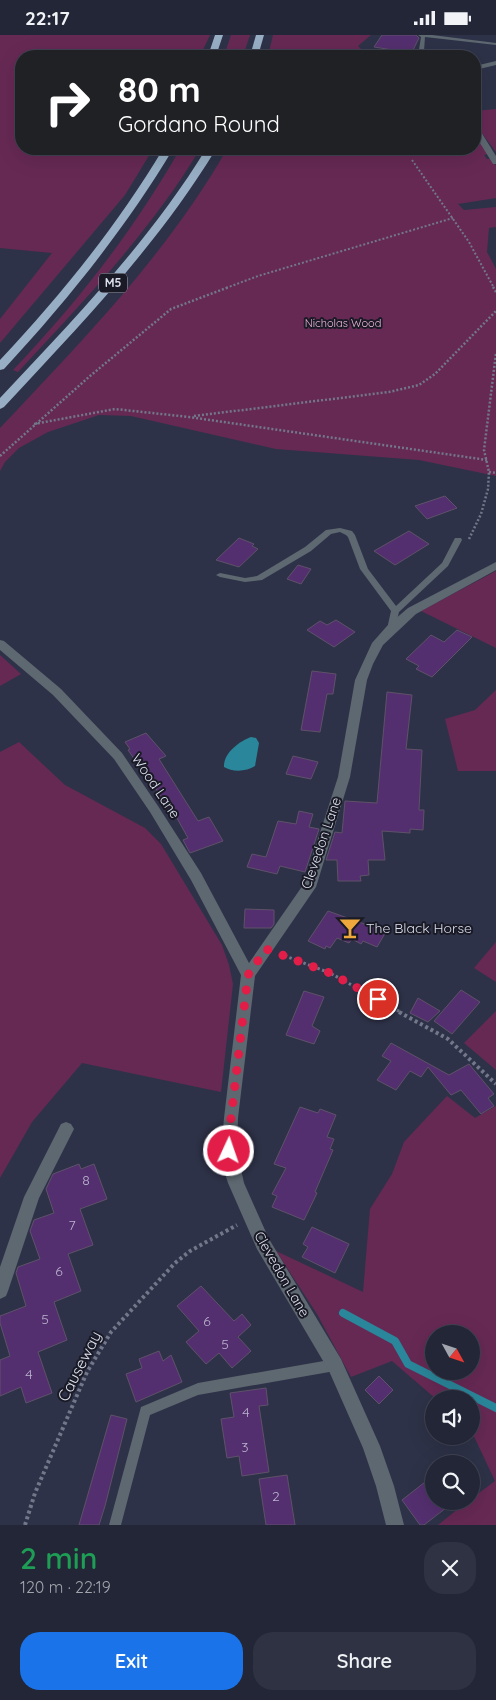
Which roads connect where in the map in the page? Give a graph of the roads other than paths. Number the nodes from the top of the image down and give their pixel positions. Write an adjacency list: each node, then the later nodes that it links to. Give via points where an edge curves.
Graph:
1 (219, 35): 5 (highway)
2 (260, 35): 6 (highway)
3 (421, 35): 4 (lane); 7 (lane)
4 (496, 44)
5 (214, 50)
6 (256, 50)
7 (422, 50)
8 (496, 63): 9 (street)
9 (481, 67)
10 (481, 138): 13 (street)
11 (164, 155): 14 (highway, M5, via 91,264)
12 (207, 155): 15 (highway, M5, via 176,203 120,275)
13 (496, 162)
14 (0, 367)
15 (0, 405)
16 (458, 540): 19 (lane, via 445,564)
17 (496, 565): 20 (street, Clevedon Lane, via 412,611)
18 (220, 575): 19 (lane, via 245,580 259,578 300,555 329,532 340,530 352,537 364,569)
19 (395, 611): 20 (lane)
20 (391, 629): 22 (street, Clevedon Lane, via 378,643 361,680 344,777 309,887)
21 (0, 645): 22 (street, Wood Lane, via 57,692 118,756 196,877)
22 (248, 975): 25 (street, Clevedon Lane, via 231,1118 229,1151 233,1175 263,1244)
23 (66, 1129): 24 (street, via 32,1197)
24 (0, 1291)
25 (335, 1365): 26 (lane, via 198,1389 145,1411); 27 (street, Clevedon Lane, via 371,1446)
26 (115, 1525)
27 (395, 1525)

